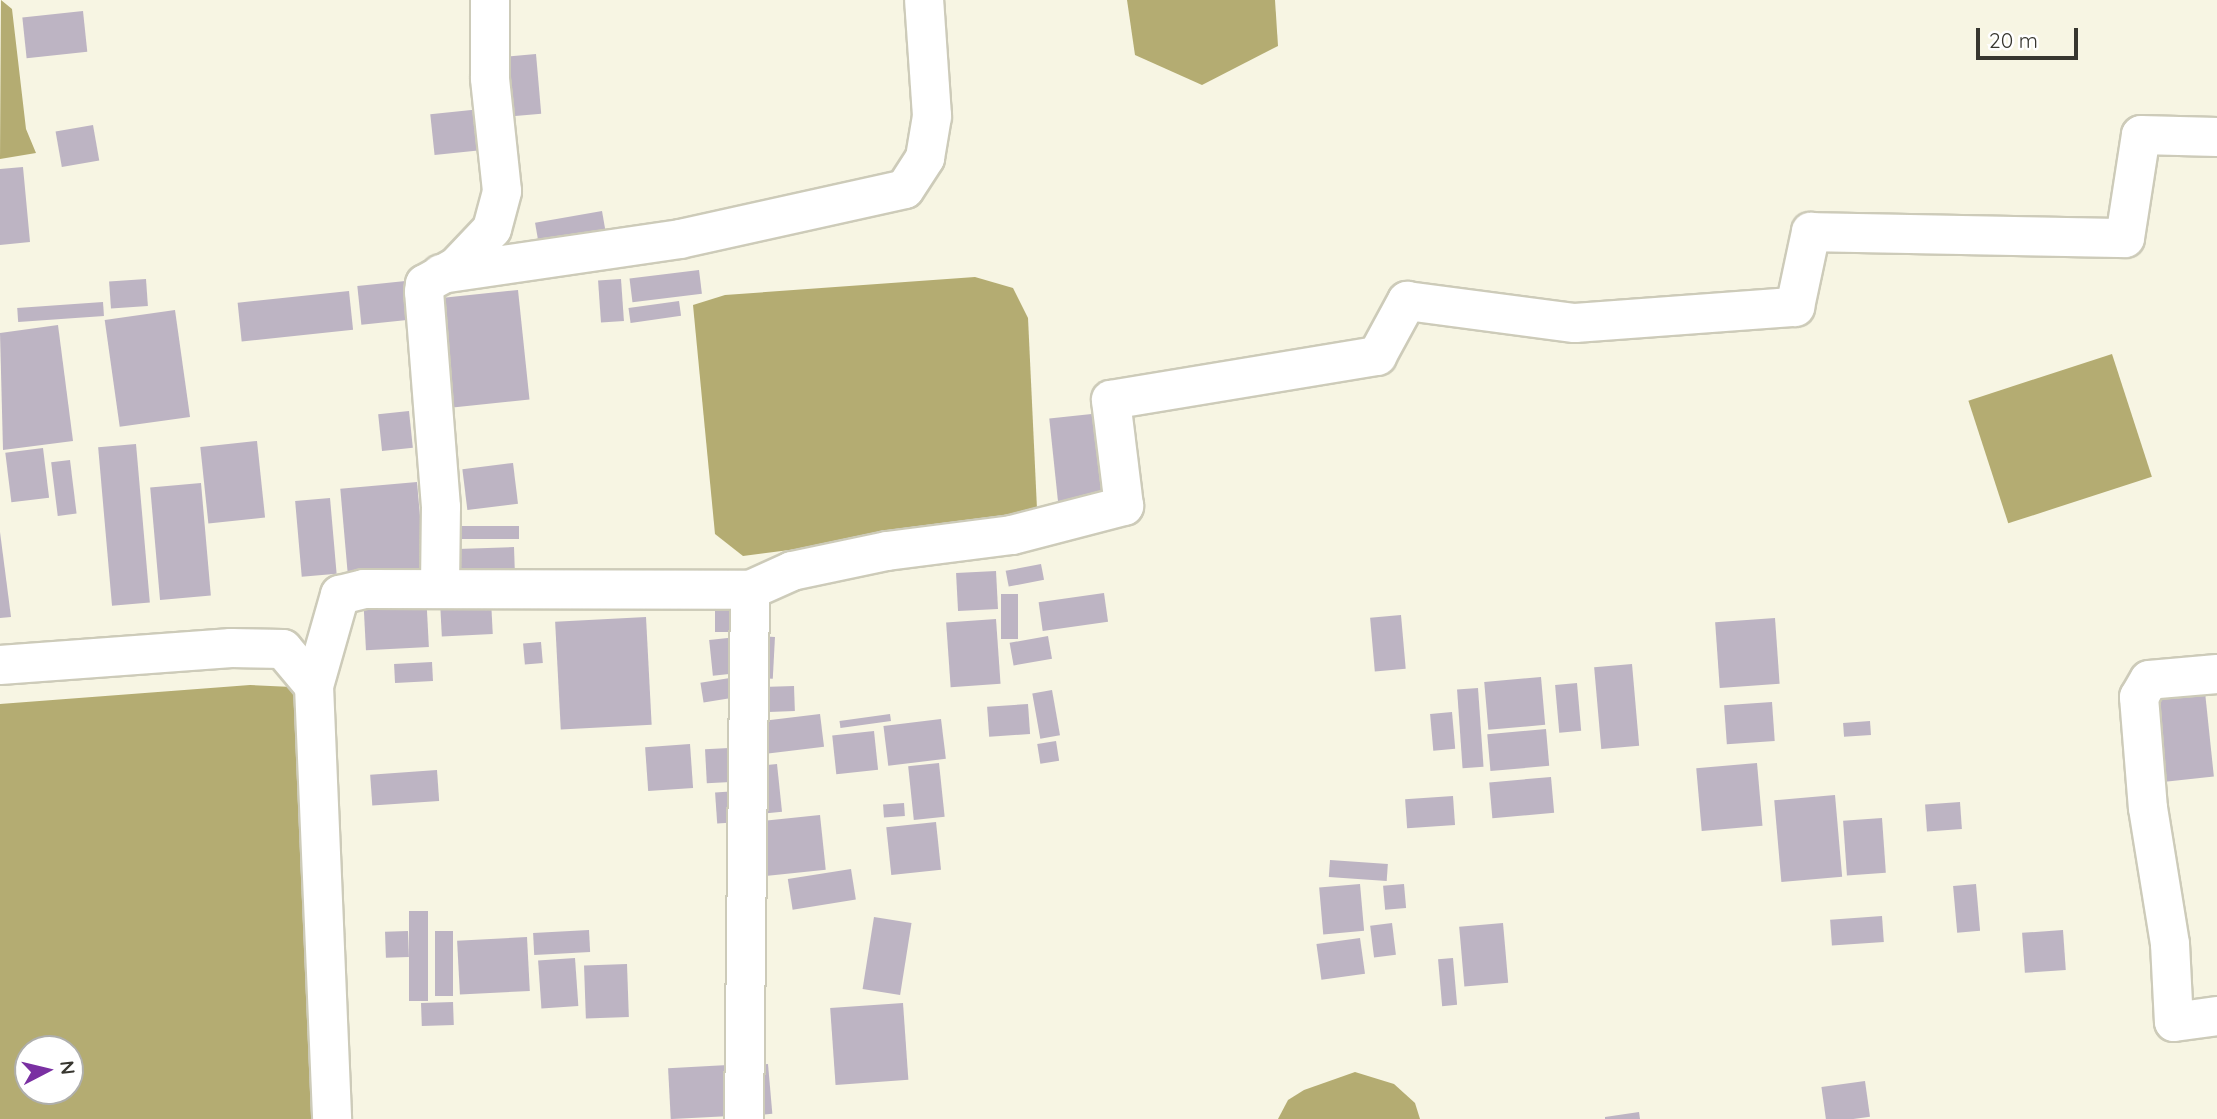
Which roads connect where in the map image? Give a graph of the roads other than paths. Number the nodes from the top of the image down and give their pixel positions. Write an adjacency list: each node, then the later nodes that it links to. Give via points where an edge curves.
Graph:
1 (490, 0): 4 (street, via 490,78 502,191 492,229 456,267)
2 (924, 0): 4 (street, via 932,116 925,158 905,189 680,239)
3 (2217, 137): 6 (street, via 2141,135 2125,239 1811,232 1794,307 1575,323 1407,301 1377,356 1111,400 1124,506 1012,536 887,551 792,571)
4 (441, 274): 5 (street, via 425,284 424,292 440,507)
5 (440, 587): 6 (street); 9 (street, via 363,589 340,595)
6 (750, 590): 12 (street)
7 (0, 665): 9 (street, via 230,648 283,649)
8 (2217, 674): 10 (street, via 2149,680 2139,697 2148,808 2170,944 2174,1022)
9 (314, 686): 11 (street)
10 (2217, 1016)
11 (331, 1119)
12 (744, 1119)

